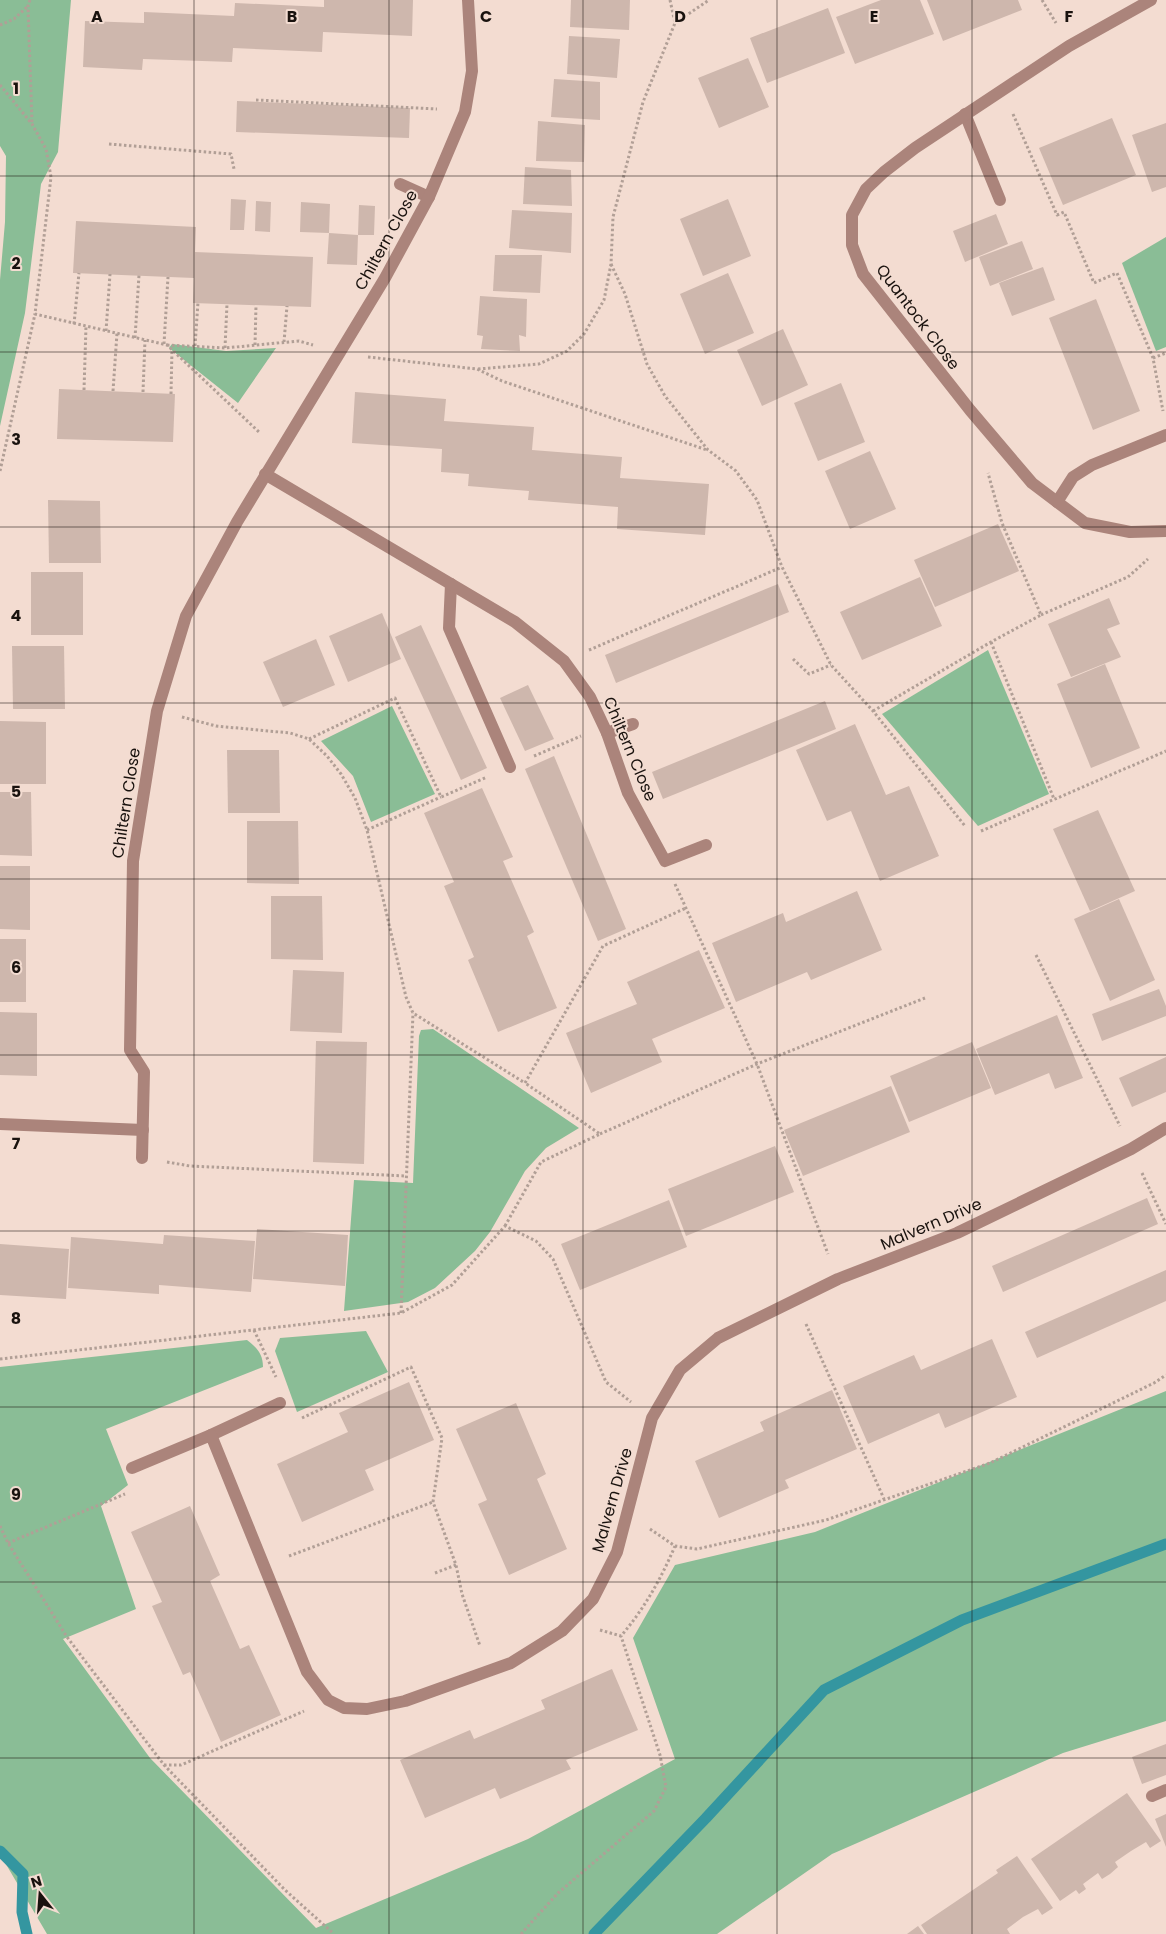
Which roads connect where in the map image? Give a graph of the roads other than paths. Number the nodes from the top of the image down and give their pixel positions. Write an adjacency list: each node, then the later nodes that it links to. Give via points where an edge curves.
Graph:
1 (468, 0): 5 (street, Chiltern Close, via 472,71 465,112)
2 (1151, 0): 3 (street, Quantock Close, via 1069,46)
3 (965, 114): 6 (street); 9 (street, Quantock Close, via 915,148 866,189 852,215 852,245 863,274 970,410 1032,483)
4 (400, 184): 5 (street)
5 (429, 197): 8 (street, Chiltern Close, via 385,278)
6 (1000, 200)
7 (1166, 435): 9 (street, via 1092,465 1072,477)
8 (265, 474): 11 (street, Chiltern Close); 18 (street, Chiltern Close, via 186,616 157,711 133,861 130,1050 144,1072)
9 (1057, 502): 10 (street, Quantock Close, via 1085,523 1130,532)
10 (1166, 531)
11 (451, 584): 13 (street, Chiltern Close, via 515,622 564,661 590,697); 14 (street, via 449,628)
12 (633, 724): 13 (street)
13 (607, 733): 15 (street, Chiltern Close, via 628,793 664,861)
14 (510, 766)
15 (706, 845)
16 (0, 1124): 18 (street)
17 (1166, 1128): 21 (street, Malvern Drive, via 1131,1149 958,1233 838,1279 718,1338 680,1370 652,1418 617,1552 593,1599 562,1631 511,1663 405,1700 367,1709 344,1708 328,1700 307,1672)
18 (143, 1130): 19 (street, Chiltern Close)
19 (142, 1158)
20 (280, 1402): 21 (street)
21 (211, 1435): 22 (street)
22 (135, 1467)
23 (1166, 1790): 24 (street)
24 (1152, 1796)

